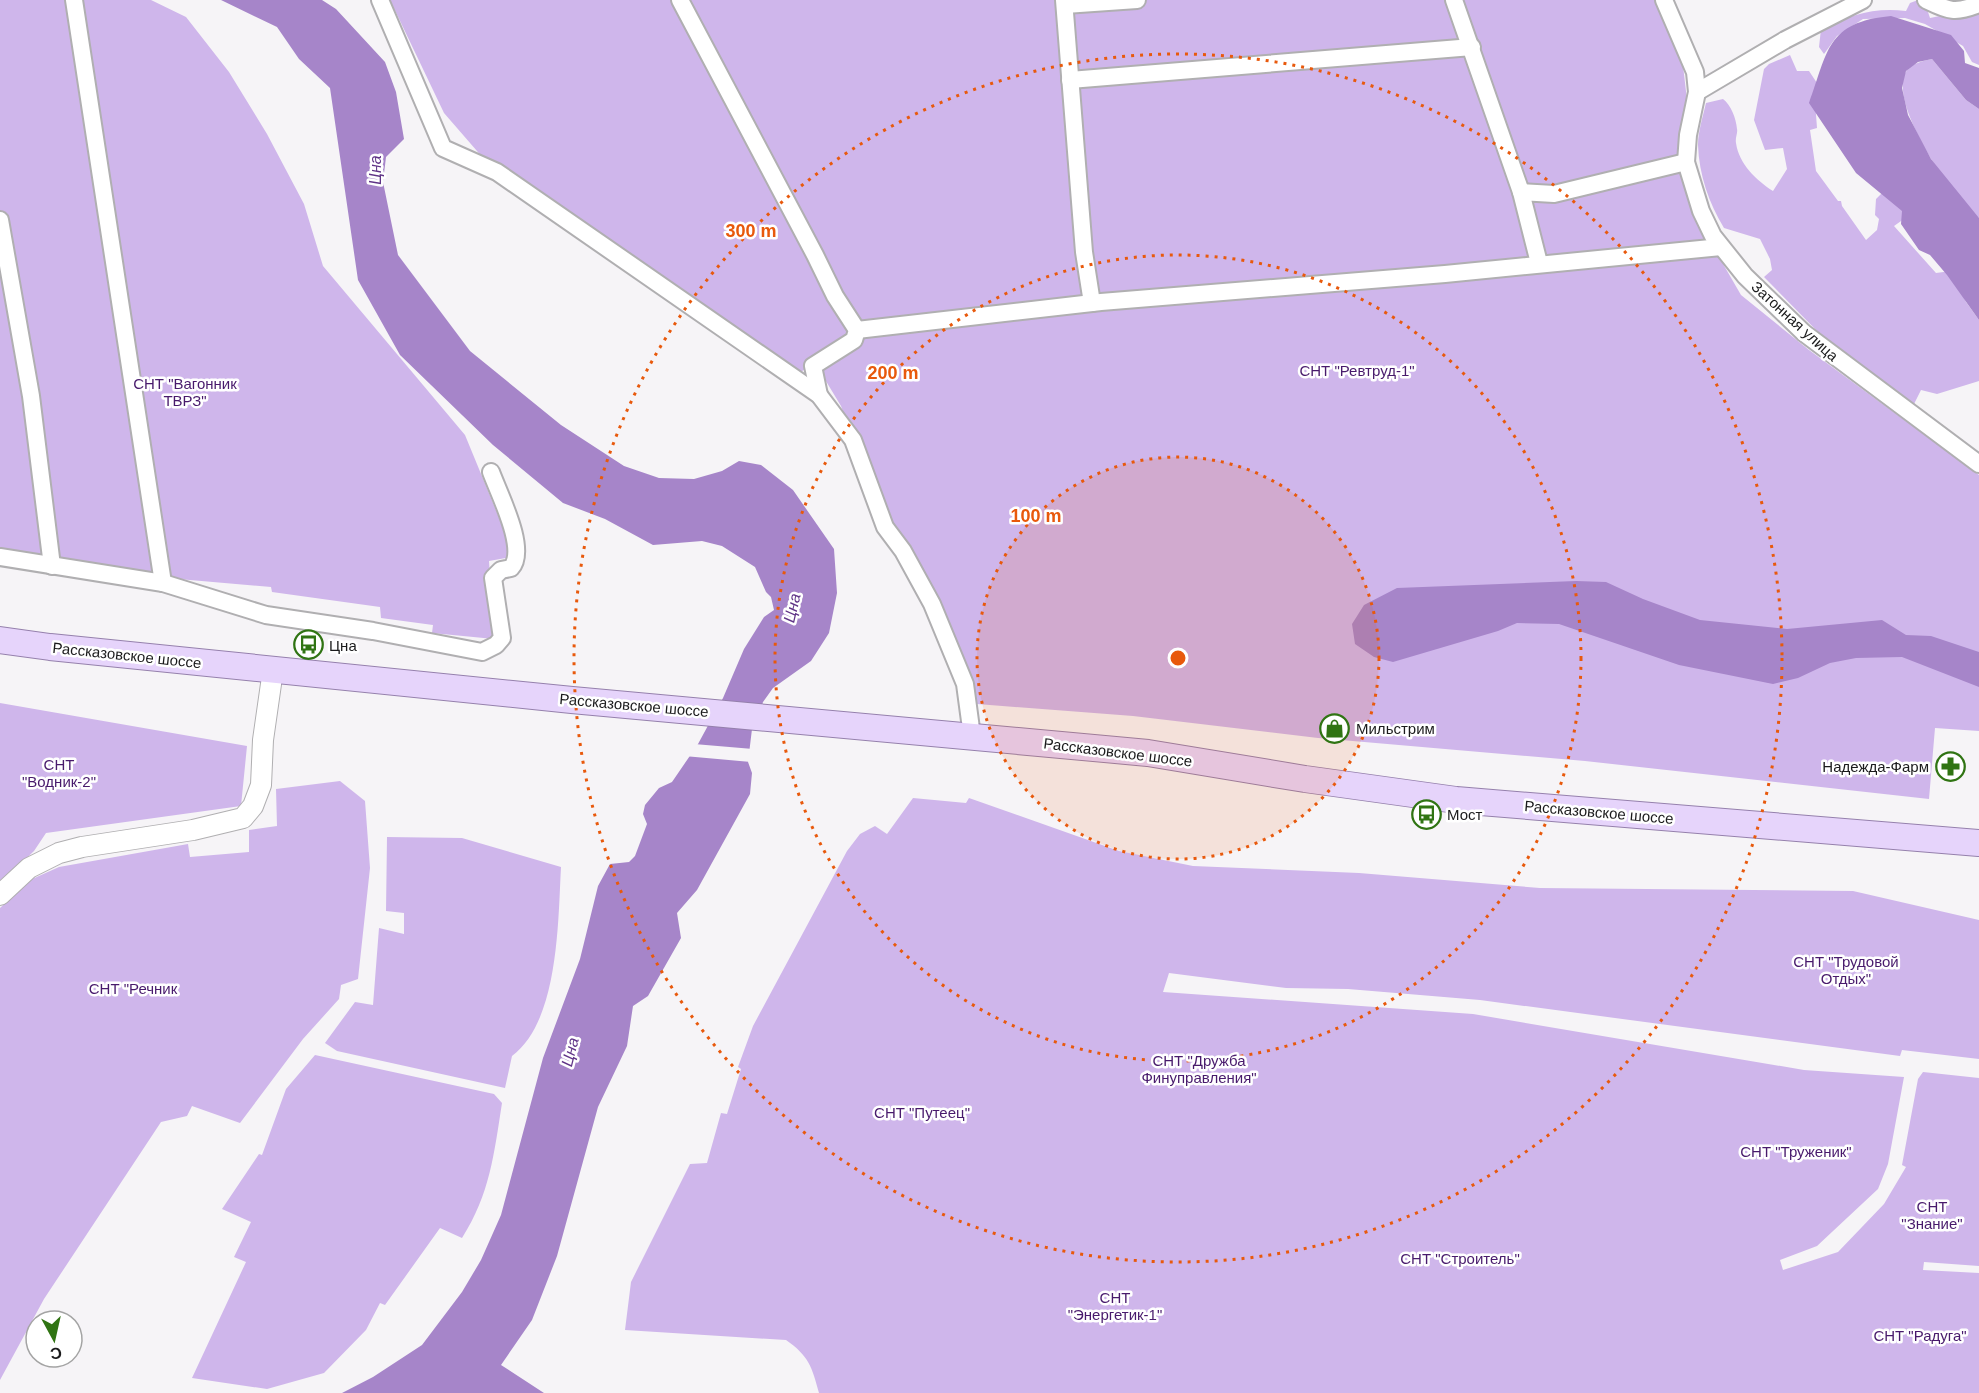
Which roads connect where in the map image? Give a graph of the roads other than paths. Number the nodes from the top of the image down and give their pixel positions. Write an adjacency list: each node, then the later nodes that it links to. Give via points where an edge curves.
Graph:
1 (74, 0): 26 (street)
2 (380, 0): 21 (street, via 443,148 497,171)
3 (680, 0): 20 (street, via 835,296)
4 (1137, 0): 9 (street)
5 (1454, 0): 11 (street)
6 (1664, 0): 13 (street, via 1689,53)
7 (1863, 0): 13 (street)
8 (1926, 0): 10 (street, via 1949,11)
9 (1065, 3): 12 (street)
10 (1979, 4)
11 (1472, 47): 12 (street); 15 (street)
12 (1070, 80): 19 (street)
13 (1697, 92): 14 (street, Затонная улица)
14 (1686, 162): 15 (street, via 1554,194); 17 (street, Затонная улица, via 1701,211)
15 (1521, 192): 18 (street)
16 (0, 220): 25 (street, via 31,396)
17 (1721, 247): 18 (street); 22 (street, Затонная улица, via 1804,333)
18 (1539, 263): 19 (street)
19 (1092, 303): 20 (street)
20 (857, 330): 21 (street, via 854,340 813,366)
21 (819, 395): 30 (street, via 853,440 885,527 932,604 965,684)
22 (1979, 464)
23 (490, 472): 26 (street, via 518,553 511,568 501,570 493,578 502,638 482,652 266,615)
24 (0, 557): 25 (street)
25 (52, 566): 26 (street)
26 (163, 583)
27 (0, 640): 29 (main road, Рассказовское шоссе)
28 (0, 655): 29 (main road, Рассказовское шоссе, via 68,663)
29 (264, 669): 30 (main road, Рассказовское шоссе); 32 (street, via 261,785 253,806 243,818 59,853 29,868)
30 (972, 736): 31 (main road, Рассказовское шоссе, via 1148,753 1455,800)
31 (1979, 843)
32 (0, 896)

